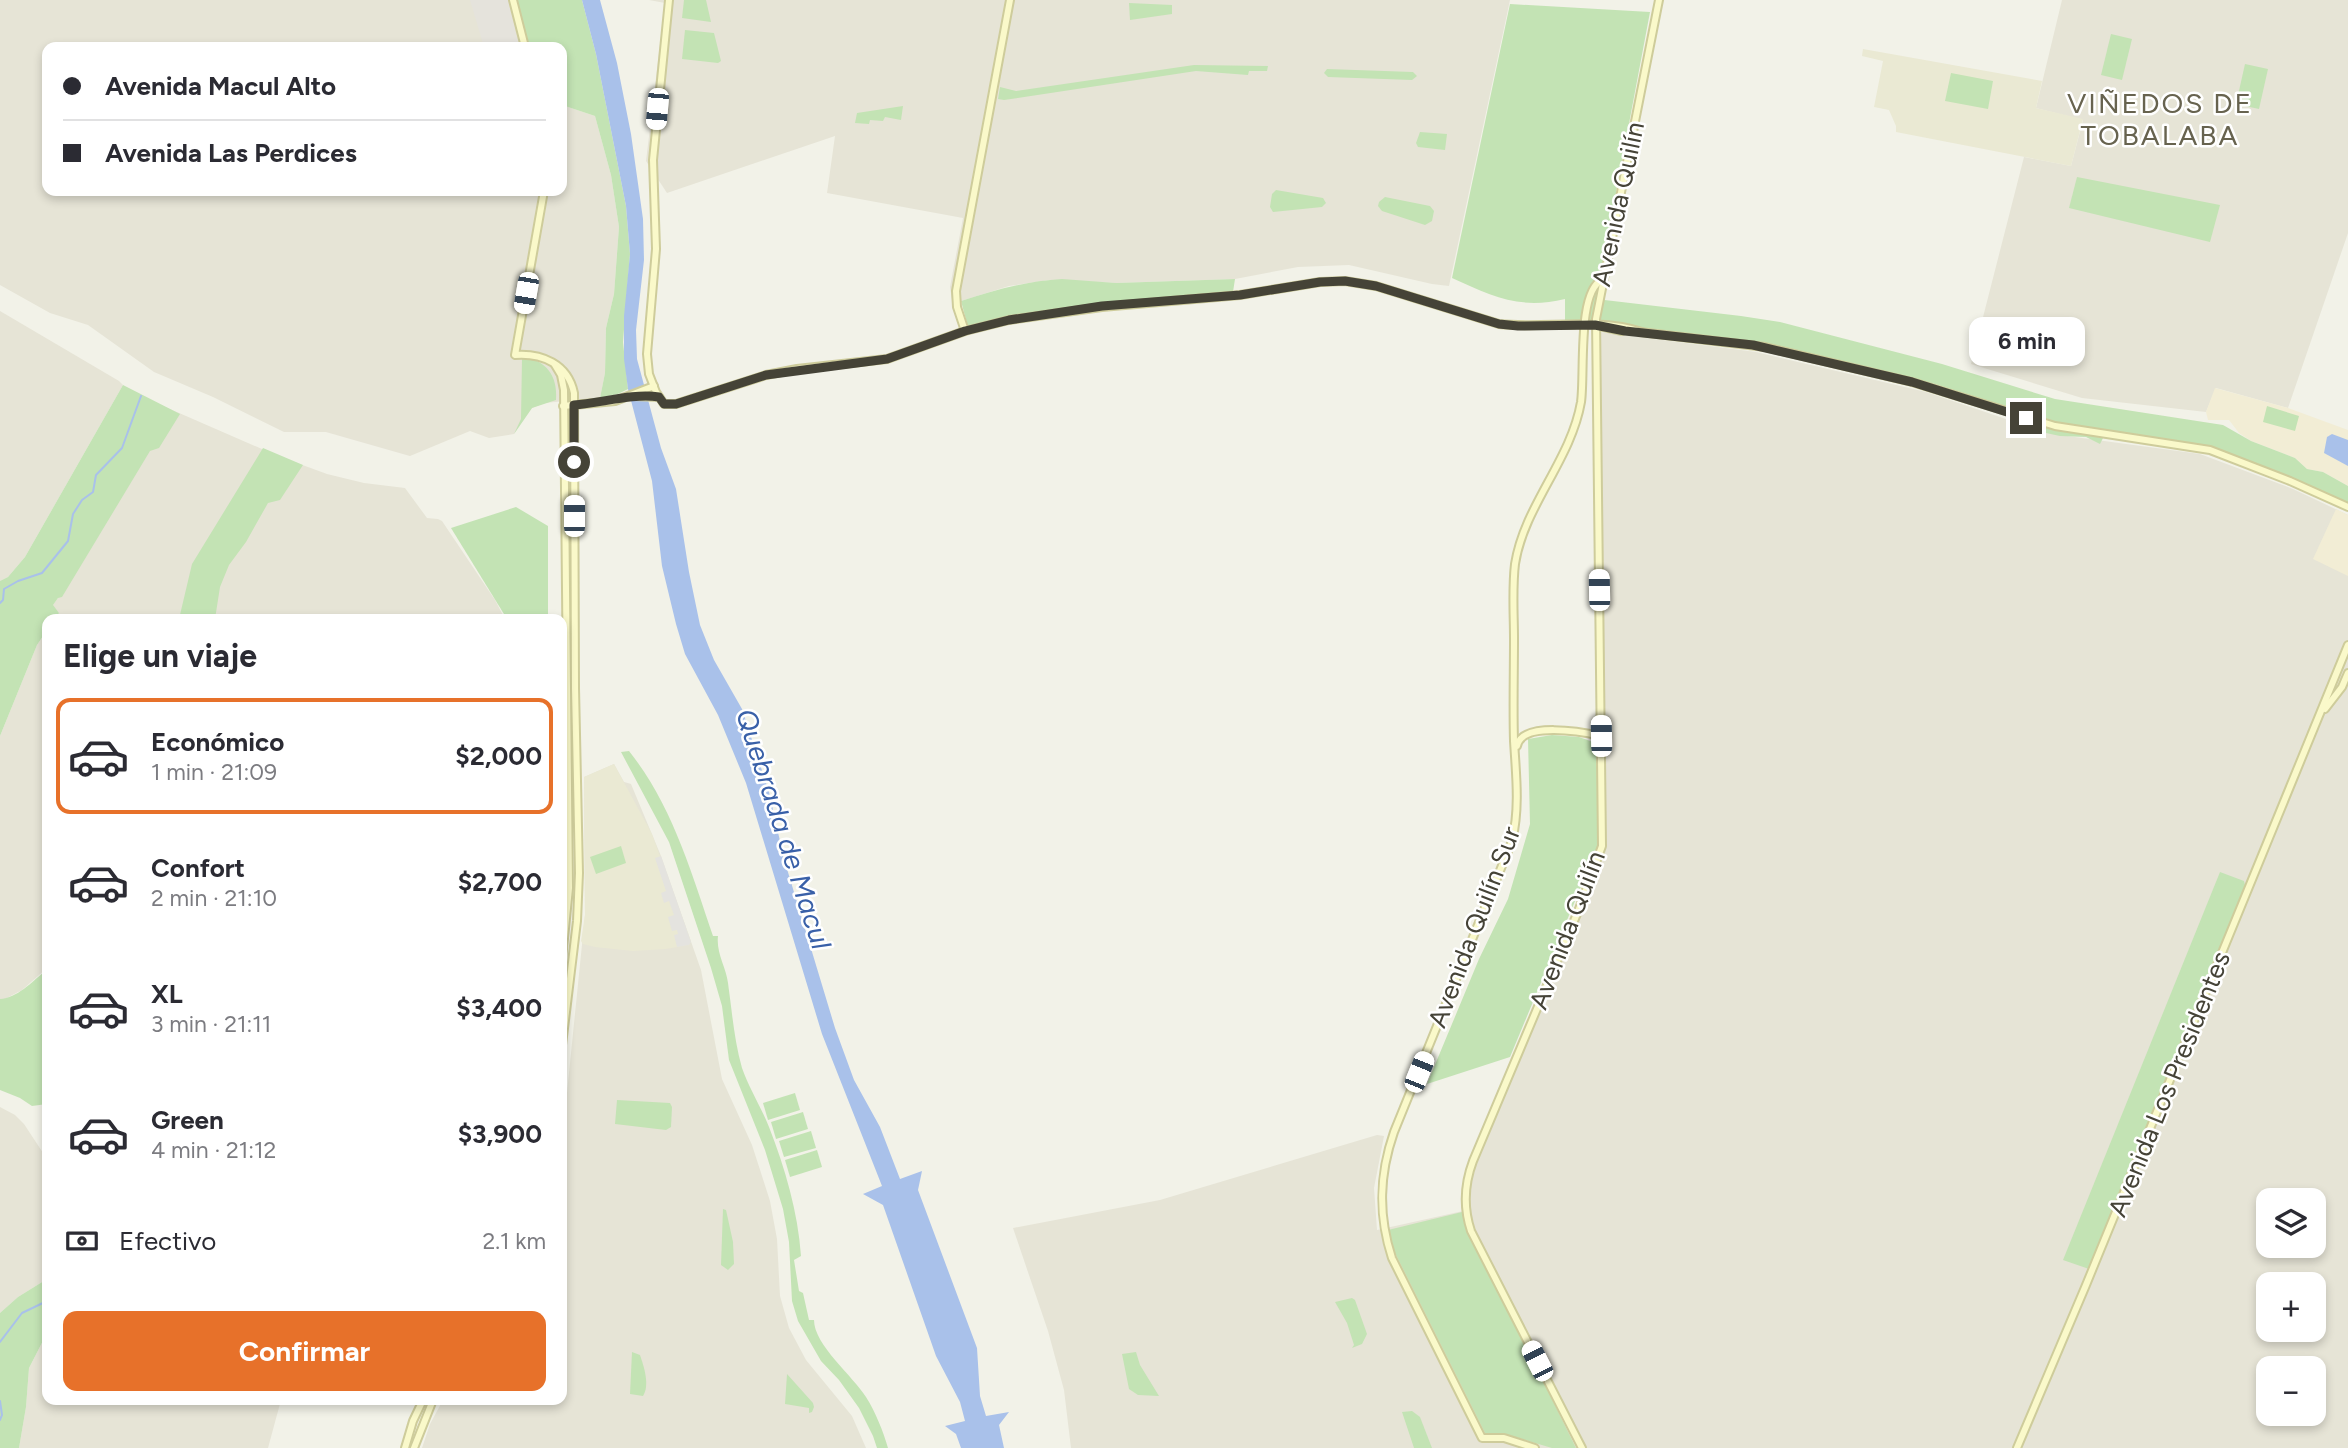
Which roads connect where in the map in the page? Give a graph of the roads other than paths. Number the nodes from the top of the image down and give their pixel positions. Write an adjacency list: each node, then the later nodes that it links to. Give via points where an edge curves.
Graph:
1 (513, 0): 5 (street)
2 (668, 0): 14 (street, via 653,160 656,249 647,354)
3 (1010, 0): 10 (street, via 957,284 957,307)
4 (1659, 0): 7 (street, Avenida Quilín)
5 (523, 42)
6 (543, 196): 11 (street, via 515,355 538,356)
7 (1602, 280): 8 (street, Avenida Quilín Sur, via 1591,290); 9 (street, Avenida Quilín)
8 (1585, 325): 9 (street); 10 (street, via 1499,324 1376,286 1345,281 1102,306); 12 (street, Avenida Quilín Sur)
9 (1595, 325): 13 (street, Avenida Quilín); 19 (street, via 1765,347 1912,382 2041,423 2210,450)
10 (965, 331): 14 (street, via 887,359 766,375 676,404 664,404)
11 (553, 363): 17 (street, via 562,379); 18 (street, via 570,380)
12 (1583, 382): 13 (street); 15 (street, Avenida Quilín Sur)
13 (1596, 383): 16 (street, Avenida Quilín)
14 (649, 390): 18 (street)
15 (1582, 394): 16 (street); 25 (street, Avenida Quilín Sur, via 1574,427 1517,554)
16 (1596, 394): 28 (street, Avenida Quilín)
17 (563, 405): 18 (street); 20 (street)
18 (574, 405): 31 (street, via 579,873)
19 (2348, 508)
20 (566, 614)
21 (2348, 645): 22 (street, Avenida Los Presidentes)
22 (2337, 671): 23 (street, via 2340,680); 24 (street, Avenida Los Presidentes)
23 (2347, 676): 24 (street, Avenida Los Presidentes)
24 (2319, 719): 38 (street, Avenida Los Presidentes)
25 (1514, 722): 27 (street, via 1517,732); 29 (street, Avenida Quilín Sur)
26 (567, 727): 30 (street)
27 (1524, 735): 28 (street, via 1566,730); 29 (street)
28 (1601, 736): 37 (street, Avenida Quilín, via 1600,853 1470,1168 1465,1195 1466,1216 1477,1243)
29 (1516, 751): 36 (street, Avenida Quilín Sur, via 1516,816 1508,853 1394,1132 1382,1192 1384,1230 1392,1258 1482,1438 1504,1438)
30 (567, 908)
31 (567, 1004)
32 (421, 1405): 34 (street)
33 (431, 1405): 35 (street)
34 (405, 1448)
35 (414, 1448)
36 (1535, 1448)
37 (1582, 1448)
38 (2017, 1448)

